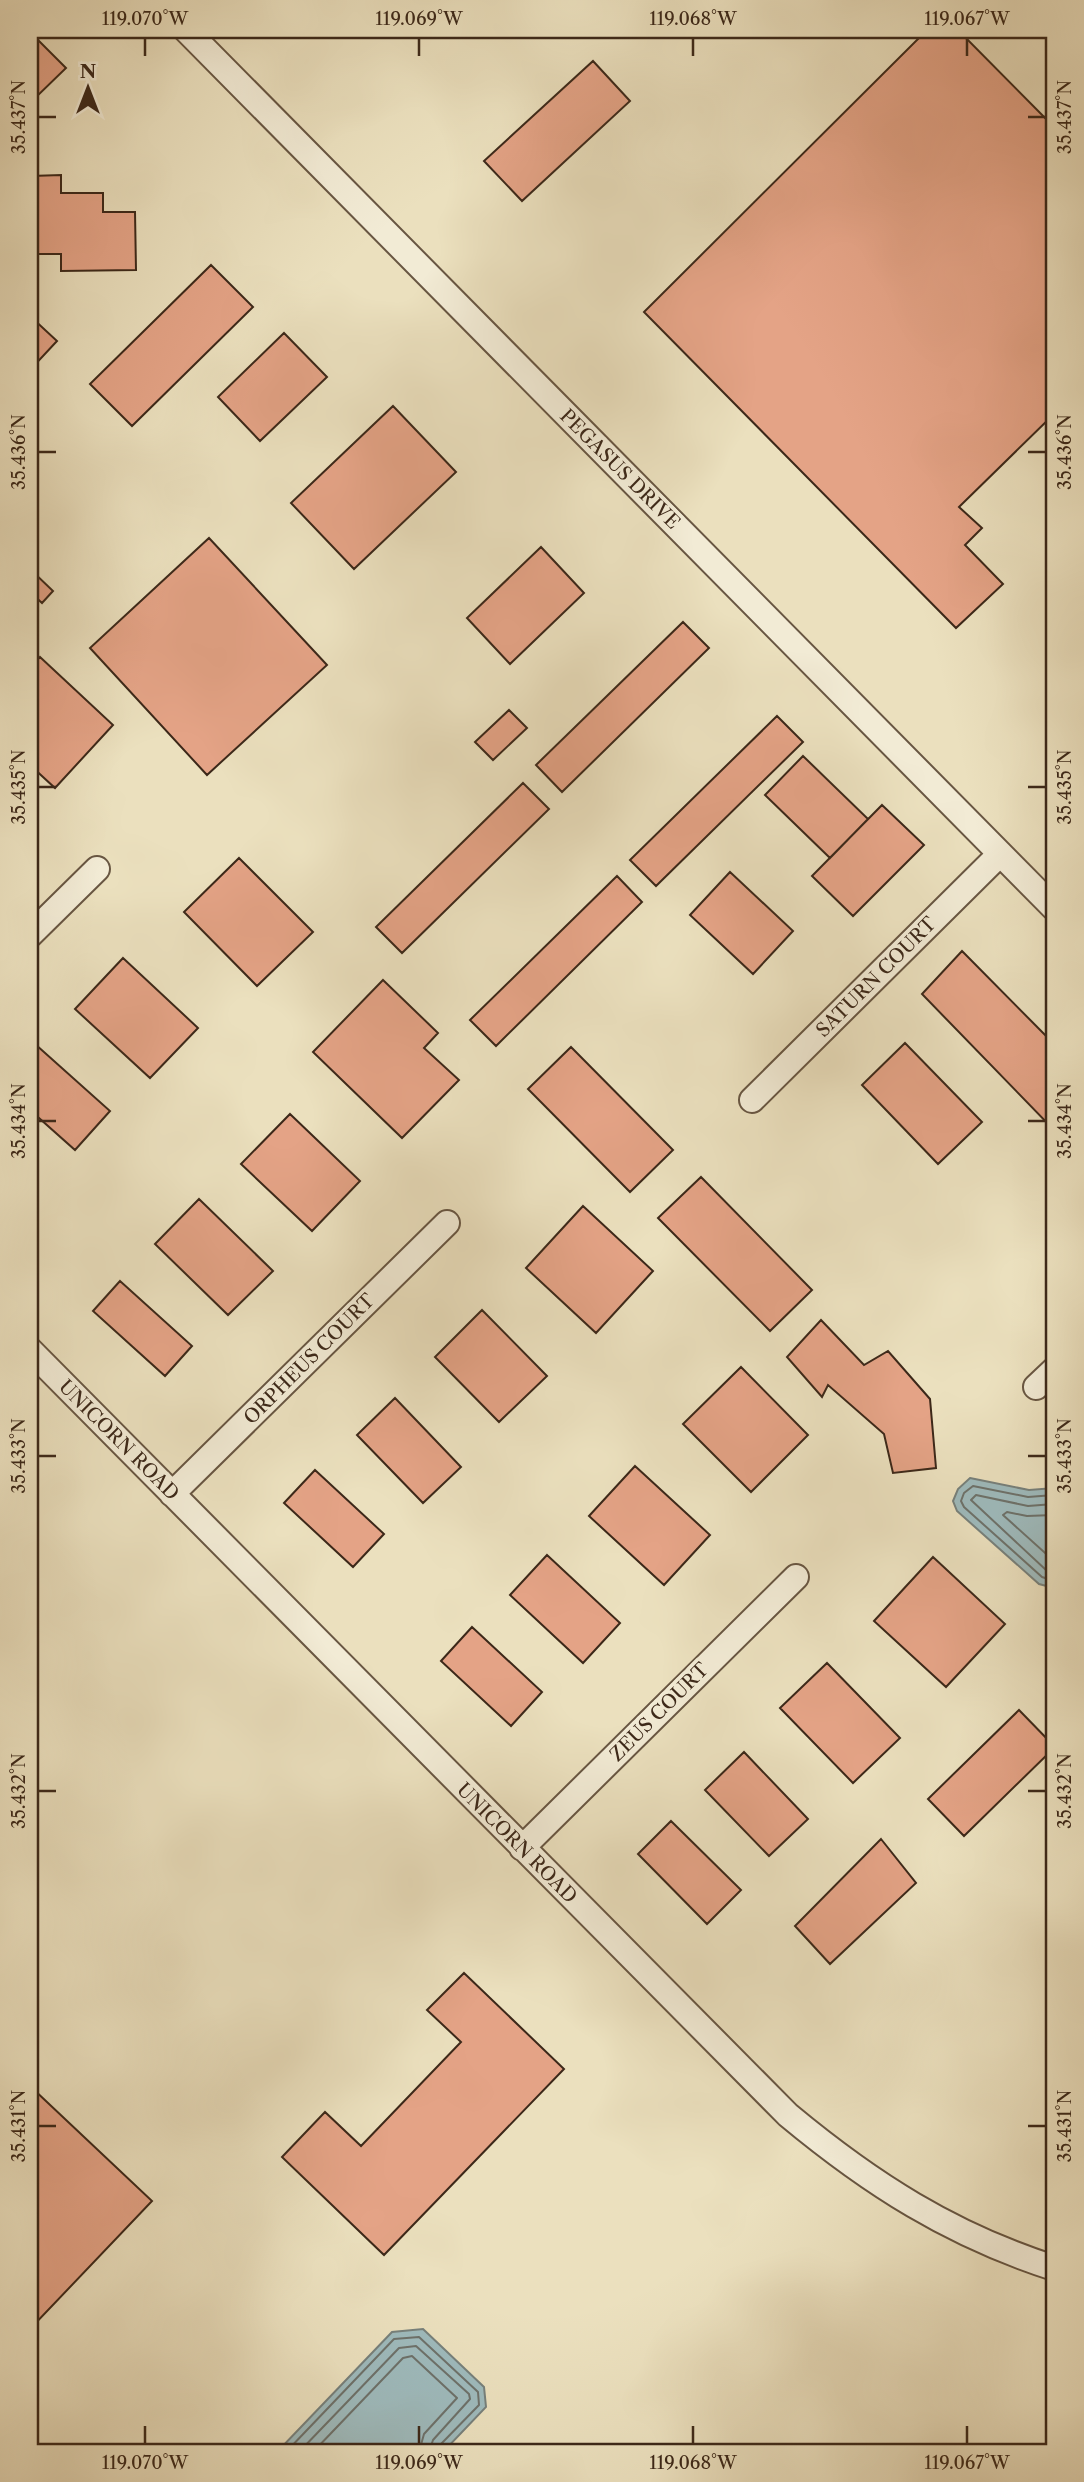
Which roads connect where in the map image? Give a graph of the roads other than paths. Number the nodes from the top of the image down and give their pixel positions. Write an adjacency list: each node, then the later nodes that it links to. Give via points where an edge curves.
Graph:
1 (186, 30): 2 (street, PEGASUS DRIVE)
2 (1000, 854): 4 (street, PEGASUS DRIVE); 6 (street, SATURN COURT)
3 (97, 869): 5 (street)
4 (1054, 908)
5 (30, 935)
6 (752, 1100)
7 (447, 1223): 11 (street, ORPHEUS COURT)
8 (30, 1350): 11 (street, UNICORN ROAD)
9 (1054, 1370): 10 (street)
10 (1036, 1387)
11 (172, 1494): 13 (street, UNICORN ROAD)
12 (796, 1577): 13 (street, ZEUS COURT)
13 (522, 1848): 14 (street, UNICORN ROAD, via 757,2086 838,2156 935,2218)
14 (1054, 2269)

